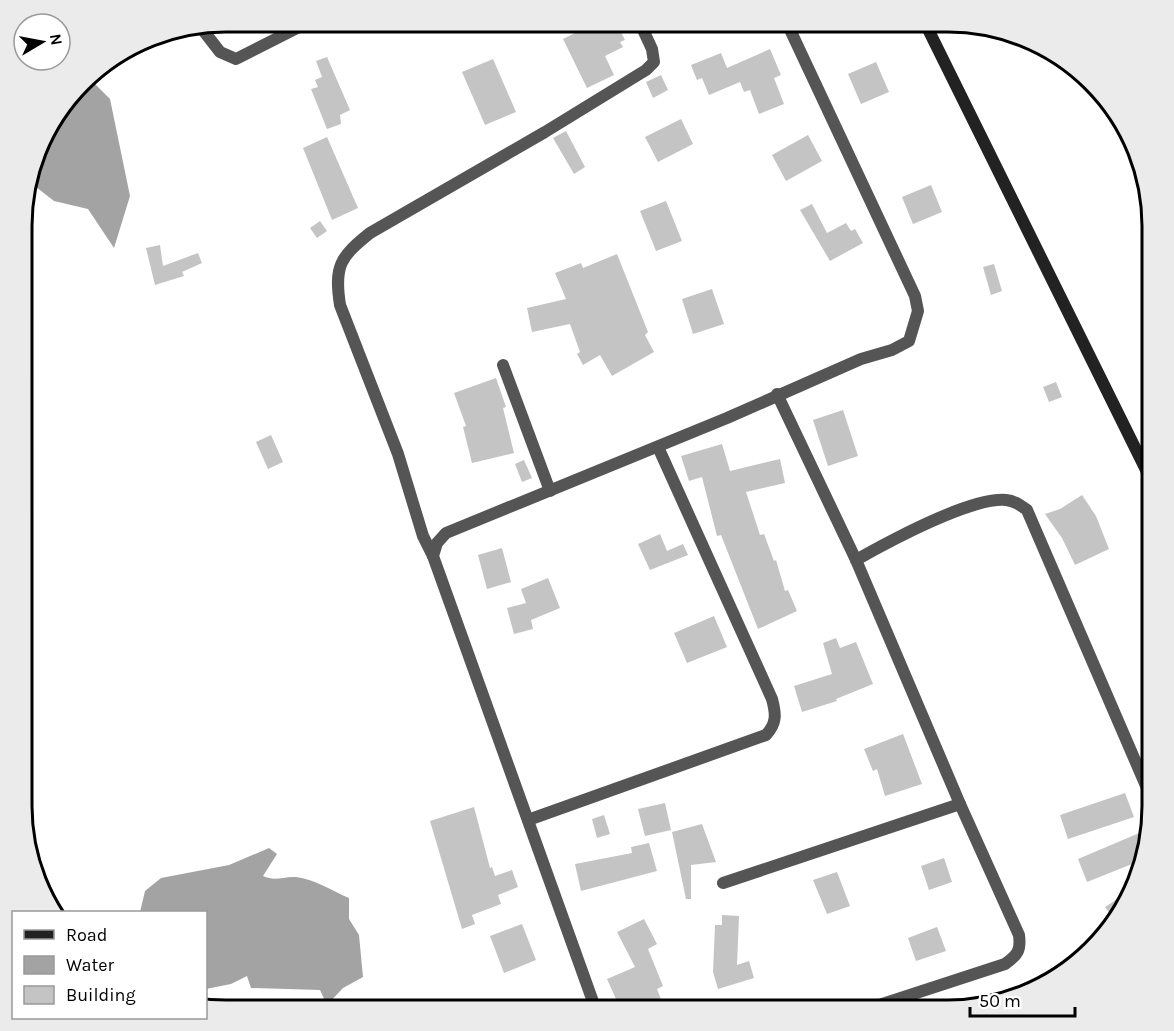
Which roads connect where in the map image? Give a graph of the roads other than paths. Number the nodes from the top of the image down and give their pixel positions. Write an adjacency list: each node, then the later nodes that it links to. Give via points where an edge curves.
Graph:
1 (289, 32): 5 (street, via 236,59 220,52)
2 (644, 32): 11 (street, via 654,62 646,70 370,233 346,252 336,280 340,305)
3 (791, 32): 7 (street, via 915,296 918,311 909,341)
4 (929, 32): 9 (main road)
5 (205, 33)
6 (503, 365): 10 (street)
7 (777, 394): 8 (street); 12 (street)
8 (658, 447): 10 (street); 15 (street, via 772,699 774,726 766,735)
9 (1142, 462)
10 (550, 491): 11 (street, via 446,533)
11 (433, 556): 15 (street)
12 (856, 560): 13 (street, via 908,532 991,501 1017,503 1027,510); 14 (street)
13 (1142, 777)
14 (960, 804): 16 (street); 17 (street, via 1019,935 1020,947 1017,956 1005,964)
15 (528, 820): 18 (street)
16 (723, 883)
17 (897, 999)
18 (592, 1000)

